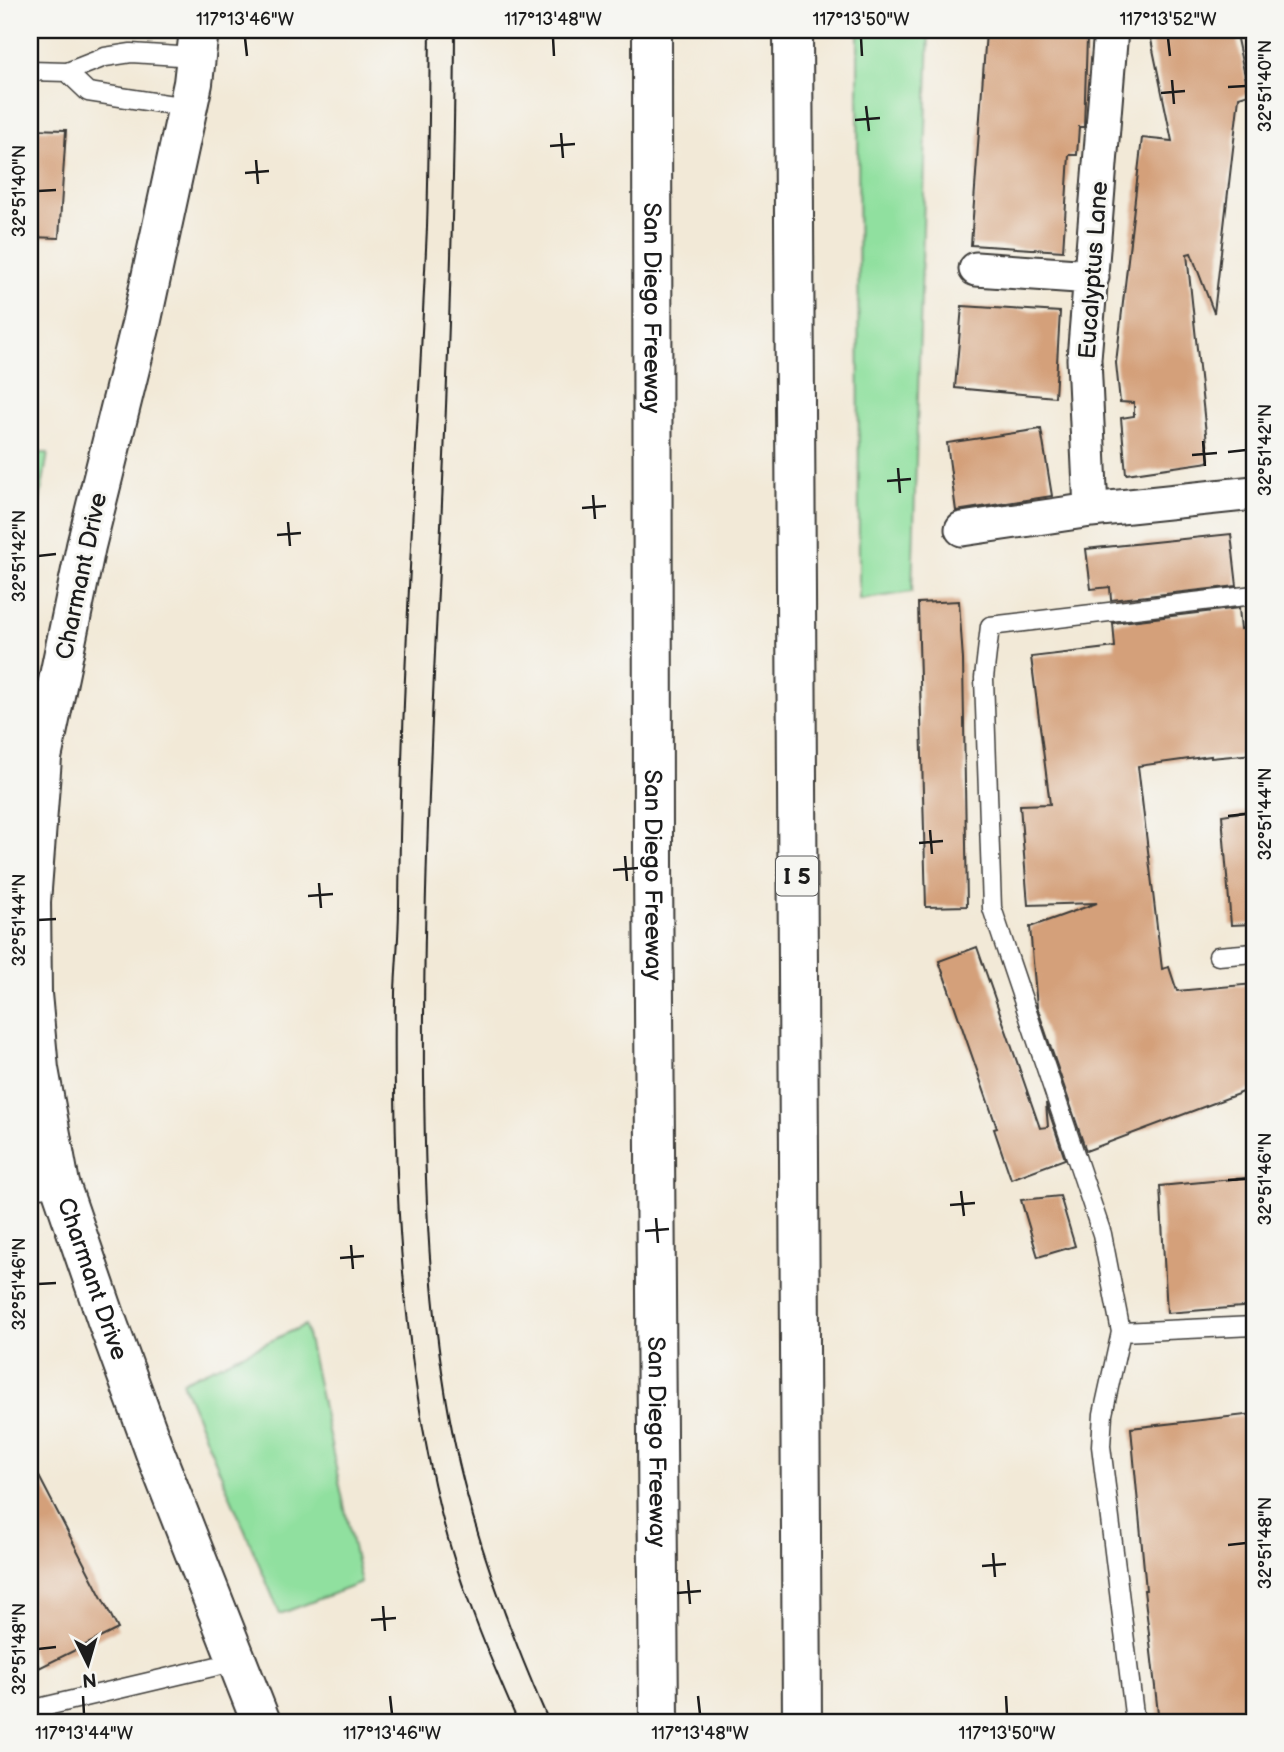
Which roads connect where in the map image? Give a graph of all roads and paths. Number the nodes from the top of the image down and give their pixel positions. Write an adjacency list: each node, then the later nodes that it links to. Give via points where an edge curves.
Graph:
1 (652, 30): 23 (main road, San Diego Freeway)
2 (793, 30): 24 (main road, I 5)
3 (1111, 30): 9 (street, Eucalyptus Lane)
4 (197, 44): 6 (lane, via 105,57); 7 (main road, Charmant Drive)
5 (30, 71): 6 (lane)
6 (66, 72): 7 (lane, via 88,92)
7 (186, 107): 16 (main road, Charmant Drive, via 42,758 31,902)
8 (976, 269): 9 (street)
9 (1092, 277): 11 (street, Eucalyptus Lane, via 1084,359)
10 (1254, 493): 11 (street)
11 (1091, 510): 12 (street)
12 (962, 529)
13 (1254, 595): 19 (lane, via 990,626 984,678 992,908 1101,1234)
14 (1254, 953): 15 (lane)
15 (1218, 956)
16 (40, 1141): 17 (main road, Charmant Drive)
17 (45, 1187): 20 (main road, Charmant Drive, via 107,1321)
18 (1253, 1329): 19 (lane)
19 (1121, 1332): 25 (lane, via 1101,1446)
20 (238, 1661): 21 (lane); 22 (main road, Charmant Drive)
21 (30, 1710)
22 (261, 1722)
23 (659, 1722)
24 (802, 1722)
25 (1135, 1722)

